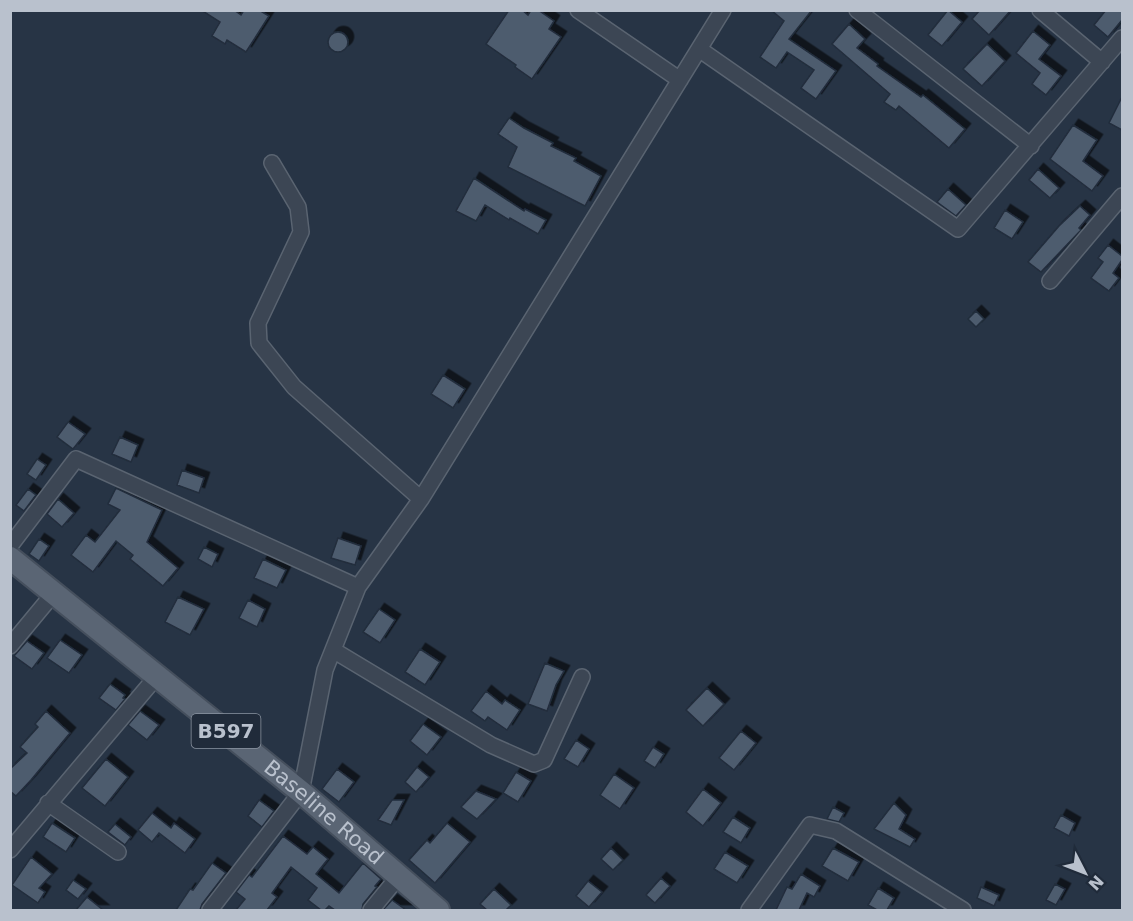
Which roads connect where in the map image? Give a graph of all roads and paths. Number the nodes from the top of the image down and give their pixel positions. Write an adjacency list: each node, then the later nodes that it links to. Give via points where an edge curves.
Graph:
1 (578, 10): 8 (street)
2 (723, 10): 6 (street)
3 (857, 10): 9 (street)
4 (1040, 10): 7 (street)
5 (1122, 38): 7 (street)
6 (699, 49): 8 (street); 9 (street, via 958,229)
7 (1102, 62): 9 (street)
8 (680, 80): 13 (street)
9 (1031, 146)
10 (272, 163): 13 (street, via 298,207 301,232 258,323 259,343 294,387)
11 (1122, 196): 12 (street)
12 (1050, 281)
13 (421, 499): 16 (street)
14 (10, 546): 16 (street, via 76,459)
15 (10, 558): 17 (main road, Baseline Road / B597)
16 (358, 587): 19 (street)
17 (54, 593): 18 (street); 20 (main road, Baseline Road / B597)
18 (10, 646)
19 (333, 650): 21 (street, via 491,745 534,764 544,760); 22 (street, via 325,670)
20 (157, 676): 22 (main road, Baseline Road / B597); 23 (street)
21 (582, 677)
22 (302, 792): 26 (main road, Baseline Road / B597); 27 (street)
23 (48, 803): 24 (street); 25 (street)
24 (10, 850)
25 (118, 852)
26 (399, 876): 28 (street); 29 (main road, Baseline Road / B597)
27 (210, 910)
28 (370, 910)
29 (438, 910)
30 (749, 910): 31 (street, via 810,825 836,831)
31 (963, 910)

